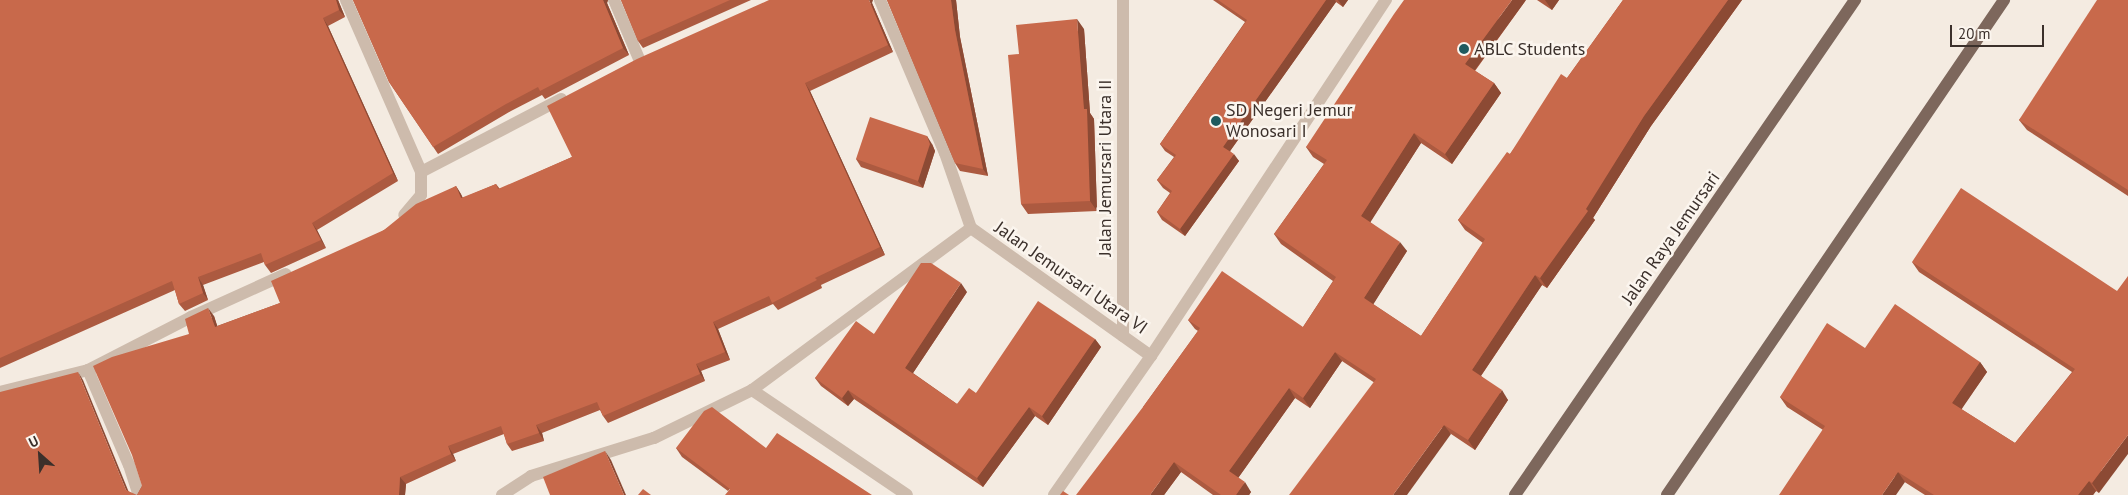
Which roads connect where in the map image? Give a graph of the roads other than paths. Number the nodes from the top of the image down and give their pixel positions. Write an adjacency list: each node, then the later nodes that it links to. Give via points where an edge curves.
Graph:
1 (346, 0): 10 (street)
2 (614, 0): 8 (street, via 635,61)
3 (880, 0): 12 (street, via 945,153)
4 (1123, 0): 14 (street, Jalan Jemursari Utara II)
5 (1386, 0): 15 (street)
6 (1855, 0): 23 (main road, Jalan Raya Jemursari)
7 (2004, 0): 24 (main road)
8 (654, 52)
9 (570, 95): 10 (street)
10 (421, 172): 11 (street, via 421,195 414,207)
11 (393, 224)
12 (971, 228): 14 (street, Jalan Jemursari Utara VI); 17 (street)
13 (298, 269): 16 (street, via 191,317)
14 (1123, 336): 15 (street, Jalan Jemursari Utara VI)
15 (1151, 356): 22 (street)
16 (88, 370): 18 (street); 19 (street)
17 (752, 390): 20 (street, via 654,438 531,476); 21 (street)
18 (0, 392)
19 (139, 495)
20 (502, 495)
21 (908, 495)
22 (1054, 495)
23 (1515, 495)
24 (1667, 495)

